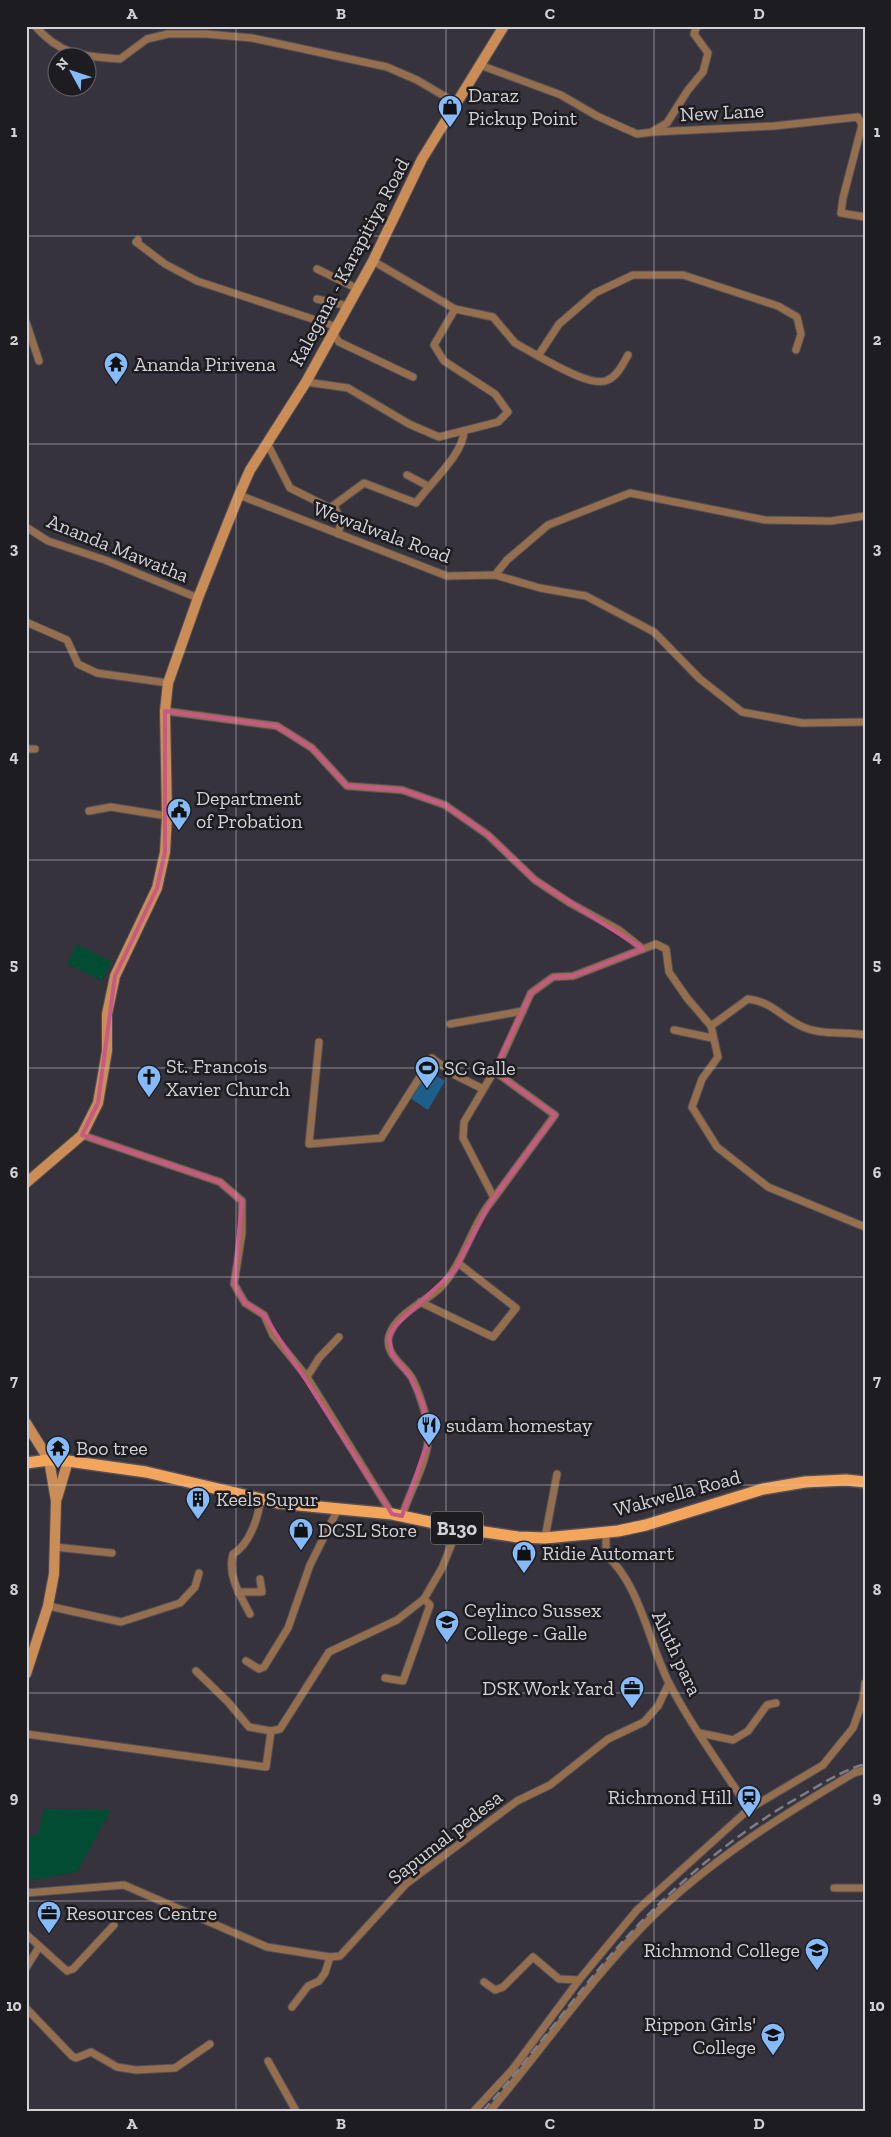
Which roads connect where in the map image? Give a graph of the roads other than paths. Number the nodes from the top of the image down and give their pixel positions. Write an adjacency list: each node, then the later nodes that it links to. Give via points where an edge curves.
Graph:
1 (35, 26): 5 (street, via 49,42 80,56 120,59 147,39 168,34 252,38 387,67 417,80)
2 (504, 26): 4 (main road, Kalegana - Karapitiya Road)
3 (697, 26): 6 (street, via 694,34 708,53 702,72 667,123)
4 (480, 65): 5 (main road, Kalegana - Karapitiya Road); 6 (street, New Lane, via 561,95 596,116 637,134)
5 (456, 104): 9 (main road, Kalegana - Karapitiya Road, via 422,159)
6 (653, 132): 7 (street, New Lane, via 774,126 858,117 862,125 842,198 842,213)
7 (865, 217)
8 (138, 240): 16 (street, via 136,242 165,264 197,281)
9 (373, 261): 11 (main road, Kalegana - Karapitiya Road); 14 (street)
10 (317, 269): 11 (street)
11 (358, 289): 13 (main road, Kalegana - Karapitiya Road)
12 (317, 299): 13 (street)
13 (348, 306): 16 (main road, Kalegana - Karapitiya Road)
14 (455, 309): 19 (street, via 493,317 515,343); 23 (street, via 434,345 444,361 495,394 508,412 498,422)
15 (26, 322): 20 (street)
16 (335, 330): 21 (street, via 339,342); 22 (main road, Kalegana - Karapitiya Road)
17 (796, 350): 19 (street, via 800,334 797,317 778,306 682,275 633,275 595,293 560,324)
18 (628, 355): 19 (street, via 608,381 593,382)
19 (538, 356)
20 (39, 362)
21 (413, 377)
22 (306, 382): 23 (street, via 348,388 409,424 439,437); 24 (main road, Kalegana - Karapitiya Road)
23 (464, 431): 26 (street, via 464,439 452,460)
24 (267, 443): 27 (main road, Kalegana - Karapitiya Road); 28 (street, via 290,488 330,508)
25 (407, 475): 26 (street)
26 (428, 486): 28 (street, via 416,503 364,483)
27 (239, 495): 31 (street, Wewalwala Road); 33 (main road, Kalegana - Karapitiya Road)
28 (334, 505): 31 (street, via 341,522)
29 (865, 516): 32 (street, via 831,521 765,520 630,493 548,524)
30 (26, 527): 33 (street, Ananda Mawatha, via 48,541)
31 (338, 534): 32 (street, Wewalwala Road, via 447,576)
32 (495, 575): 37 (street, Wewalwala Road, via 540,588 586,596 654,632 700,678 742,712 802,723)
33 (198, 598): 35 (main road, Kalegana - Karapitiya Road)
34 (26, 622): 35 (street, via 66,640 78,664 97,673)
35 (168, 683): 36 (main road, Kalegana - Karapitiya Road)
36 (165, 711): 41 (main road, Kalegana - Karapitiya Road); 42 (street, via 277,726 312,748 347,786 402,790 446,805 488,835 535,880 619,930)
37 (865, 722)
38 (26, 749): 39 (street)
39 (35, 749)
40 (89, 811): 41 (street, via 111,807)
41 (167, 816): 52 (main road, Kalegana - Karapitiya Road, via 165,852 157,888 115,976 108,1014 108,1051 98,1103)
42 (643, 950): 43 (street, via 573,976 553,977 531,993); 45 (street, via 656,944 666,949 669,972)
43 (523, 1010): 44 (street); 50 (street)
44 (450, 1024)
45 (711, 1026): 47 (street, via 748,998 771,1005 799,1026 820,1032); 48 (street)
46 (674, 1030): 48 (street)
47 (865, 1035)
48 (712, 1038): 55 (street, via 718,1057 702,1079 692,1107 717,1147 768,1187)
49 (319, 1042): 51 (street, via 309,1144 381,1138 432,1058 455,1075)
50 (494, 1071): 51 (street); 54 (street, via 555,1115)
51 (483, 1089): 54 (street, via 464,1122 463,1138)
52 (82, 1135): 53 (main road, Kalegana - Karapitiya Road); 59 (street, via 220,1182 242,1201 242,1233 234,1284 245,1303 264,1315 273,1335)
53 (26, 1183)
54 (494, 1198): 56 (street)
55 (865, 1227)
56 (458, 1263): 57 (street, via 440,1288); 57 (street, via 516,1308 493,1337)
57 (420, 1302): 69 (street, via 396,1325 389,1337 392,1354 411,1378 423,1405 428,1440)
58 (339, 1337): 59 (street, via 319,1358)
59 (307, 1378): 69 (street)
60 (26, 1423): 61 (main road)
61 (49, 1460): 62 (main road, Wakwella Road / B130); 63 (main road, Wakwella Road / B130); 67 (main road)
62 (68, 1461): 66 (main road, Wakwella Road / B130, via 146,1472); 67 (main road)
63 (26, 1463)
64 (557, 1474): 72 (street)
65 (865, 1482): 71 (main road, Wakwella Road / B130, via 806,1482 763,1489 646,1525)
66 (260, 1500): 68 (main road, Wakwella Road / B130); 77 (street, via 256,1519 241,1549 233,1554 230,1565)
67 (56, 1501): 73 (main road)
68 (338, 1509): 69 (main road, Wakwella Road / B130); 81 (street, via 310,1565 288,1628 264,1667 259,1670)
69 (397, 1515): 70 (main road, Wakwella Road / B130)
70 (458, 1528): 72 (main road, Wakwella Road / B130); 78 (street, via 442,1568)
71 (606, 1532): 72 (main road, Wakwella Road / B130); 85 (street, Aluth para, via 606,1555 615,1562 634,1597)
72 (545, 1538)
73 (55, 1547): 74 (street); 79 (main road)
74 (112, 1553)
75 (199, 1573): 79 (street, via 195,1587 180,1603 121,1622)
76 (260, 1579): 77 (street, via 262,1592)
77 (238, 1592): 80 (street)
78 (424, 1599): 84 (street, via 430,1605 403,1681); 88 (street, via 397,1620 329,1652 287,1721 280,1729)
79 (48, 1606): 83 (main road)
80 (250, 1614)
81 (246, 1661)
82 (196, 1671): 88 (street, via 250,1727)
83 (26, 1674)
84 (385, 1678)
85 (669, 1683): 89 (street, Aluth para); 99 (street, Sapumal pedesa, via 658,1706 644,1722 608,1739 550,1785 516,1801 406,1884 340,1956)
86 (865, 1683): 92 (street, via 853,1728 823,1765)
87 (776, 1703): 89 (street, via 767,1705 748,1731 733,1740)
88 (271, 1731): 90 (street, via 266,1767)
89 (700, 1733): 92 (street, Aluth para)
90 (26, 1734)
91 (865, 1770): 109 (street, via 854,1773 788,1812 714,1863 649,1921 596,1979)
92 (749, 1809): 101 (street, via 637,1910)
93 (834, 1888): 94 (street)
94 (865, 1888)
95 (26, 1893): 99 (street, via 124,1885 267,1947)
96 (114, 1925): 98 (street, via 74,1968 67,1971)
97 (26, 1934): 98 (street)
98 (39, 1947): 100 (street)
99 (330, 1957): 103 (street, via 319,1981 308,1986)
100 (26, 1968)
101 (579, 1980): 102 (street, via 559,1979 533,1957 504,1987 495,1990); 108 (street, via 512,2070)
102 (484, 1982)
103 (292, 2007)
104 (26, 2008): 105 (street, via 72,2056 76,2058 91,2052 117,2067 136,2070 175,2068)
105 (210, 2044)
106 (268, 2061): 107 (street)
107 (296, 2111)
108 (474, 2111)
109 (490, 2111)

